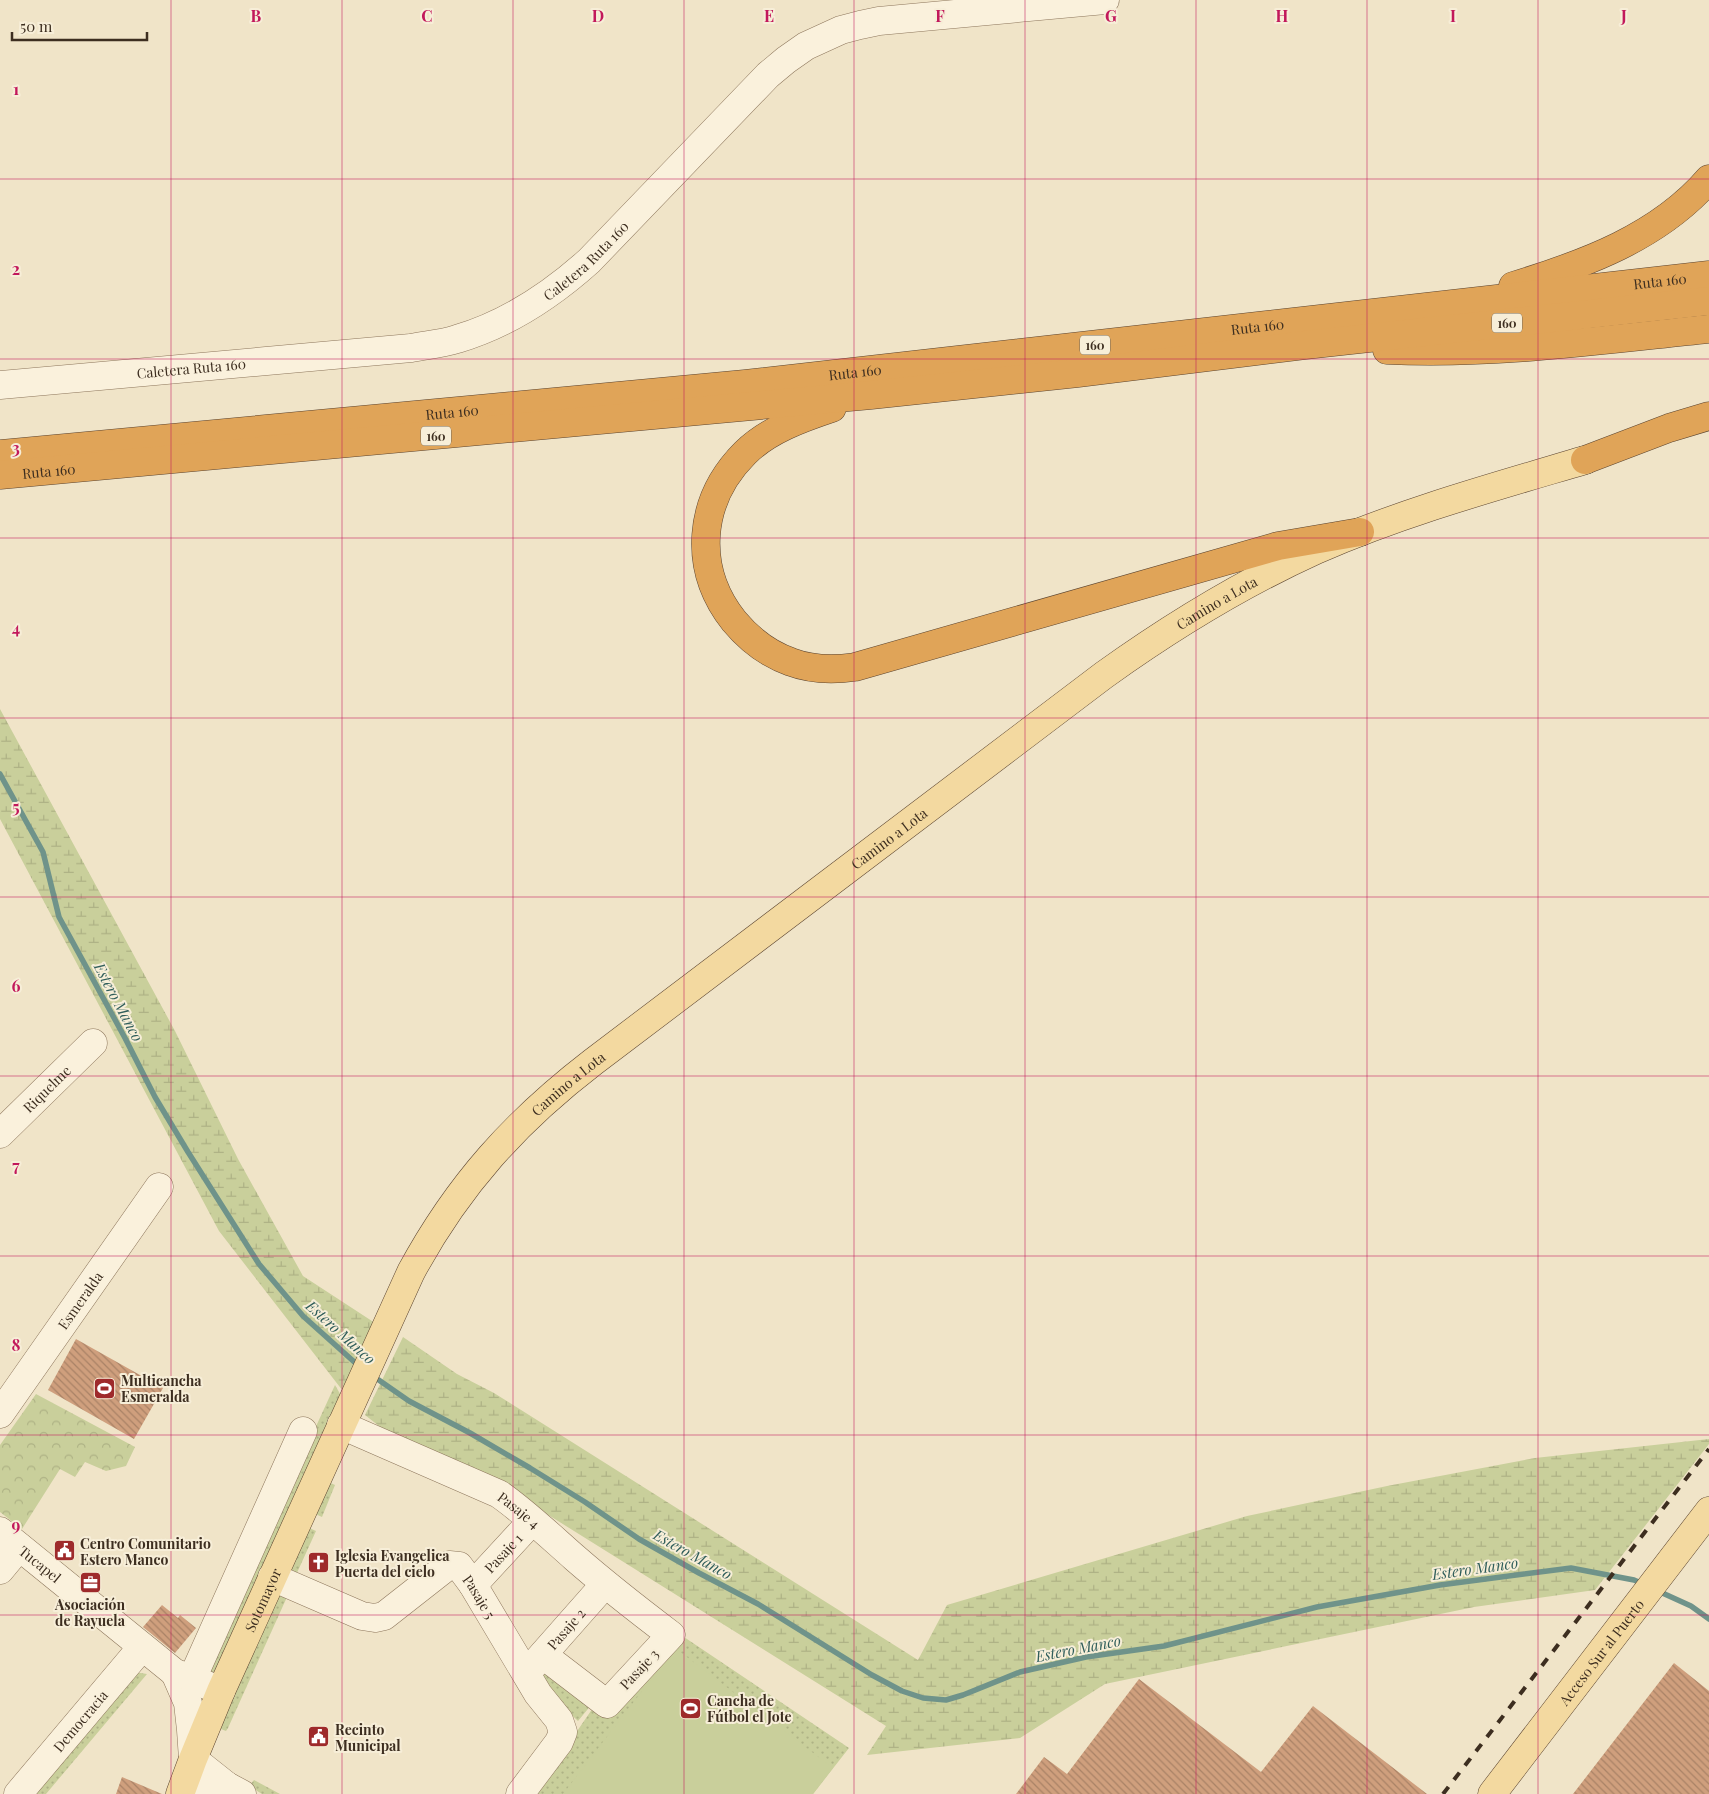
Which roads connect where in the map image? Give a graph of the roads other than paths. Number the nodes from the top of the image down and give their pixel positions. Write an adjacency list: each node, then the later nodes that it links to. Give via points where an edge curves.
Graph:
1 (1105, 0): 8 (street, Caletera Ruta 160, via 879,21 841,30 806,46 768,75 561,286 529,308 456,340 411,348)
2 (1709, 179): 5 (highway, via 1684,204 1628,242 1562,270)
3 (1709, 275): 5 (highway, Ruta 160 / 160)
4 (1709, 300): 7 (highway, Ruta 160 / 160)
5 (1446, 306): 12 (highway, Ruta 160 / 160, via 745,384)
6 (1709, 329): 7 (highway, via 1510,349 1406,351)
7 (1305, 345): 9 (highway, Ruta 160 / 160)
8 (0, 386)
9 (871, 395): 14 (highway, Ruta 160 / 160); 15 (highway, via 773,432 735,465 712,506 705,550 710,580 718,597 752,640 792,663 823,669 855,667 1278,546)
10 (1709, 416): 13 (highway)
11 (1709, 431): 13 (highway)
12 (0, 454)
13 (1585, 460): 15 (main road, Camino a Lota, via 1451,500)
14 (0, 475)
15 (1360, 532): 20 (main road, Camino a Lota, via 1238,589 1145,646 567,1082 495,1150 441,1219 411,1272)
16 (93, 1043): 17 (street, Riquelme)
17 (0, 1134)
18 (159, 1188): 19 (street, Esmeralda)
19 (0, 1414)
20 (345, 1417): 23 (street, Pasaje 4, via 500,1494); 26 (main road, Sotomayor)
21 (303, 1431): 32 (street)
22 (1707, 1513): 40 (main road, Acceso Sur al Puerto)
23 (532, 1521): 27 (street, Pasaje 4); 28 (street, Pasaje 1)
24 (10, 1539): 25 (street); 30 (street, Tucapel)
25 (0, 1570)
26 (272, 1577): 28 (street, Pasaje 5, via 362,1616 375,1618 384,1616 449,1565 459,1566); 33 (main road, Sotomayor)
27 (605, 1584): 29 (street, Pasaje 4); 31 (street, Pasaje 2)
28 (473, 1585): 31 (street, Pasaje 5)
29 (670, 1634): 31 (street, Pasaje 3, via 607,1704)
30 (142, 1648): 32 (street, Tucapel); 36 (street, Democracia)
31 (534, 1664): 39 (street, Pasaje 5, via 538,1694 559,1720 563,1732)
32 (183, 1676): 33 (street, Tucapel); 34 (street, Tucapel)
33 (221, 1691): 34 (main road, Sotomayor)
34 (193, 1759): 35 (street); 37 (main road, Sotomayor)
35 (234, 1790): 38 (street, via 216,1787)
36 (18, 1794)
37 (180, 1794)
38 (194, 1794)
39 (520, 1794)
40 (1492, 1794)

